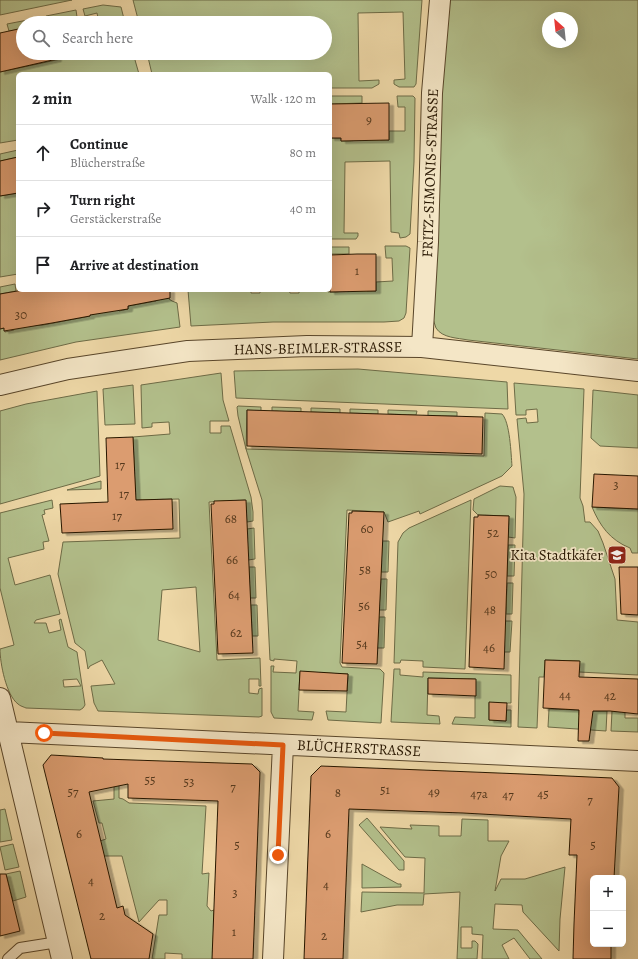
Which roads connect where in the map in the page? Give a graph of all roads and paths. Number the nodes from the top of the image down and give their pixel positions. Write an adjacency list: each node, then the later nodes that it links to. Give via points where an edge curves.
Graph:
1 (440, 0): 2 (street, FRITZ-SIMONIS-STRASSE, via 432,93)
2 (422, 347): 3 (street, HANS-BEIMLER-STRASSE); 4 (street, HANS-BEIMLER-STRASSE, via 307,346 188,351 68,369)
3 (638, 371)
4 (0, 385)
5 (0, 698): 6 (street)
6 (8, 732): 7 (street, BLÜCHERSTRASSE); 9 (street)
7 (283, 745): 8 (street, BLÜCHERSTRASSE); 11 (street)
8 (638, 761)
9 (60, 950): 10 (lane, via 20,948)
10 (8, 959)
11 (273, 959)

